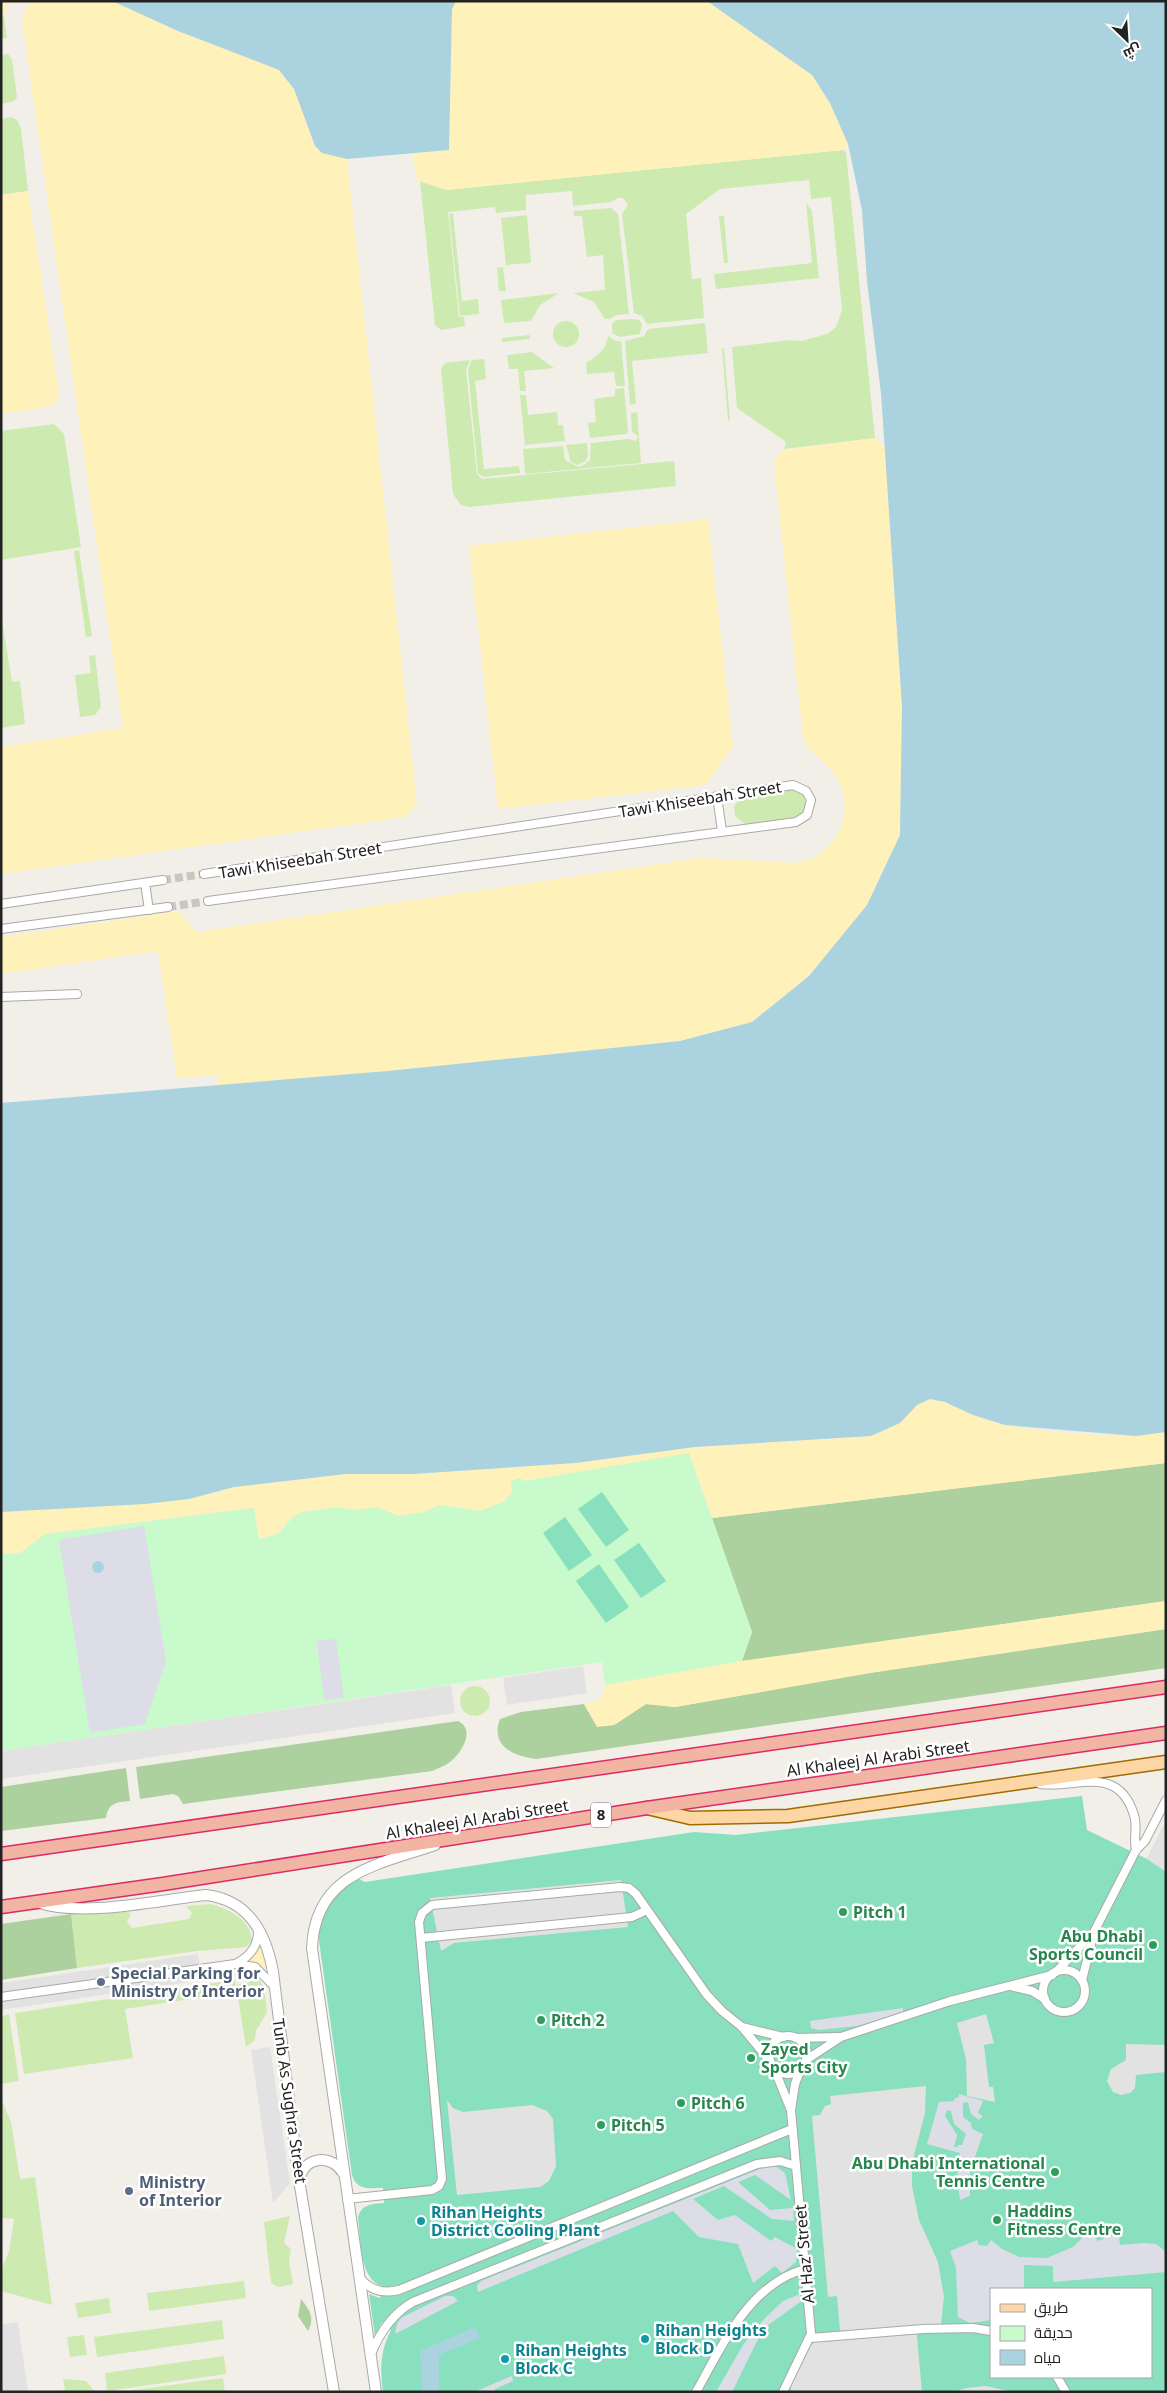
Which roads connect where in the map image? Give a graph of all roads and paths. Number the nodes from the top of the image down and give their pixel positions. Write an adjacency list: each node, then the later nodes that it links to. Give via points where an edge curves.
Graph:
1 (716, 796): 2 (street); 2 (street, Tawi Khiseebah Street, via 793,785 806,791 812,804 807,815 796,822); 3 (street, Tawi Khiseebah Street)
2 (722, 831): 6 (street, Tawi Khiseebah Street)
3 (204, 874)
4 (163, 880): 5 (street)
5 (145, 883): 7 (street); 9 (street)
6 (208, 901)
7 (1, 904)
8 (168, 907): 9 (street)
9 (148, 910): 10 (street)
10 (1, 929)
11 (77, 994): 12 (street)
12 (1, 997)
13 (1166, 1687): 21 (highway, Al Khaleej Al Arabi Street)
14 (1166, 1733): 18 (highway, Al Khaleej Al Arabi Street / 8)
15 (1166, 1762): 16 (main road)
16 (1031, 1782): 18 (main road, via 788,1816 690,1818); 20 (street, via 1050,1785 1090,1780 1112,1786 1124,1796 1134,1816)
17 (1166, 1800): 20 (street, via 1145,1840)
18 (647, 1808): 19 (highway, Al Khaleej Al Arabi Street / 8)
19 (453, 1839): 22 (highway, Al Khaleej Al Arabi Street / 8); 45 (street, via 355,1873 331,1892 316,1918 312,1948)
20 (1136, 1850): 26 (street)
21 (1, 1854)
22 (36, 1902): 23 (highway, Al Khaleej Al Arabi Street / 8); 25 (street, Tunb As Sughra Street, via 59,1909 84,1910 206,1895 222,1897 236,1904)
23 (1, 1907)
24 (647, 1910): 27 (street, via 632,1917); 27 (street, via 632,1891 620,1886 436,1904 420,1917); 35 (street, via 707,1995)
25 (258, 1926): 28 (street, via 253,1949); 31 (street, Tunb As Sughra Street, via 269,1953)
26 (1094, 1932): 29 (street); 30 (street)
27 (421, 1938): 47 (street, via 442,2179 432,2190)
28 (235, 1964): 31 (street, via 255,1967); 33 (street)
29 (1054, 1973): 30 (street, via 1070,1971); 32 (street); 34 (street, via 1044,1988)
30 (1082, 1980): 34 (street, via 1083,2000 1071,2010 1056,2010)
31 (274, 1986): 46 (street, Tunb As Sughra Street)
32 (1010, 1987): 34 (street, via 1025,1989); 37 (street, via 958,1999)
33 (1, 1997)
34 (1045, 1998)
35 (742, 2027): 36 (street); 40 (street, Al Haz' Street)
36 (783, 2037): 38 (street); 40 (street, via 770,2048)
37 (842, 2037): 38 (street); 39 (street)
38 (796, 2038): 39 (street, via 805,2047)
39 (806, 2060): 41 (street)
40 (772, 2064): 41 (street, via 785,2073 794,2073); 42 (street, Al Haz' Street)
41 (801, 2068): 42 (street, Al Haz' Street)
42 (791, 2110): 43 (street, Al Haz' Street)
43 (792, 2129): 44 (street, Al Haz' Street); 49 (street, via 399,2290 378,2291)
44 (796, 2166): 48 (street, Al Haz' Street); 52 (street, via 772,2161 757,2164 413,2302 391,2319)
45 (344, 2176): 46 (street, via 333,2162 320,2159 304,2168); 47 (street)
46 (299, 2180): 54 (street, Tunb As Sughra Street)
47 (347, 2199): 49 (street)
48 (805, 2269): 51 (street, Al Haz' Street); 56 (street, via 781,2280 750,2307 731,2331)
49 (359, 2276): 52 (street)
50 (990, 2331): 51 (street, via 923,2329)
51 (811, 2338): 57 (street)
52 (371, 2356): 55 (street)
53 (1059, 2378): 58 (street)
54 (334, 2392)
55 (376, 2392)
56 (696, 2392)
57 (783, 2392)
58 (1066, 2392)

